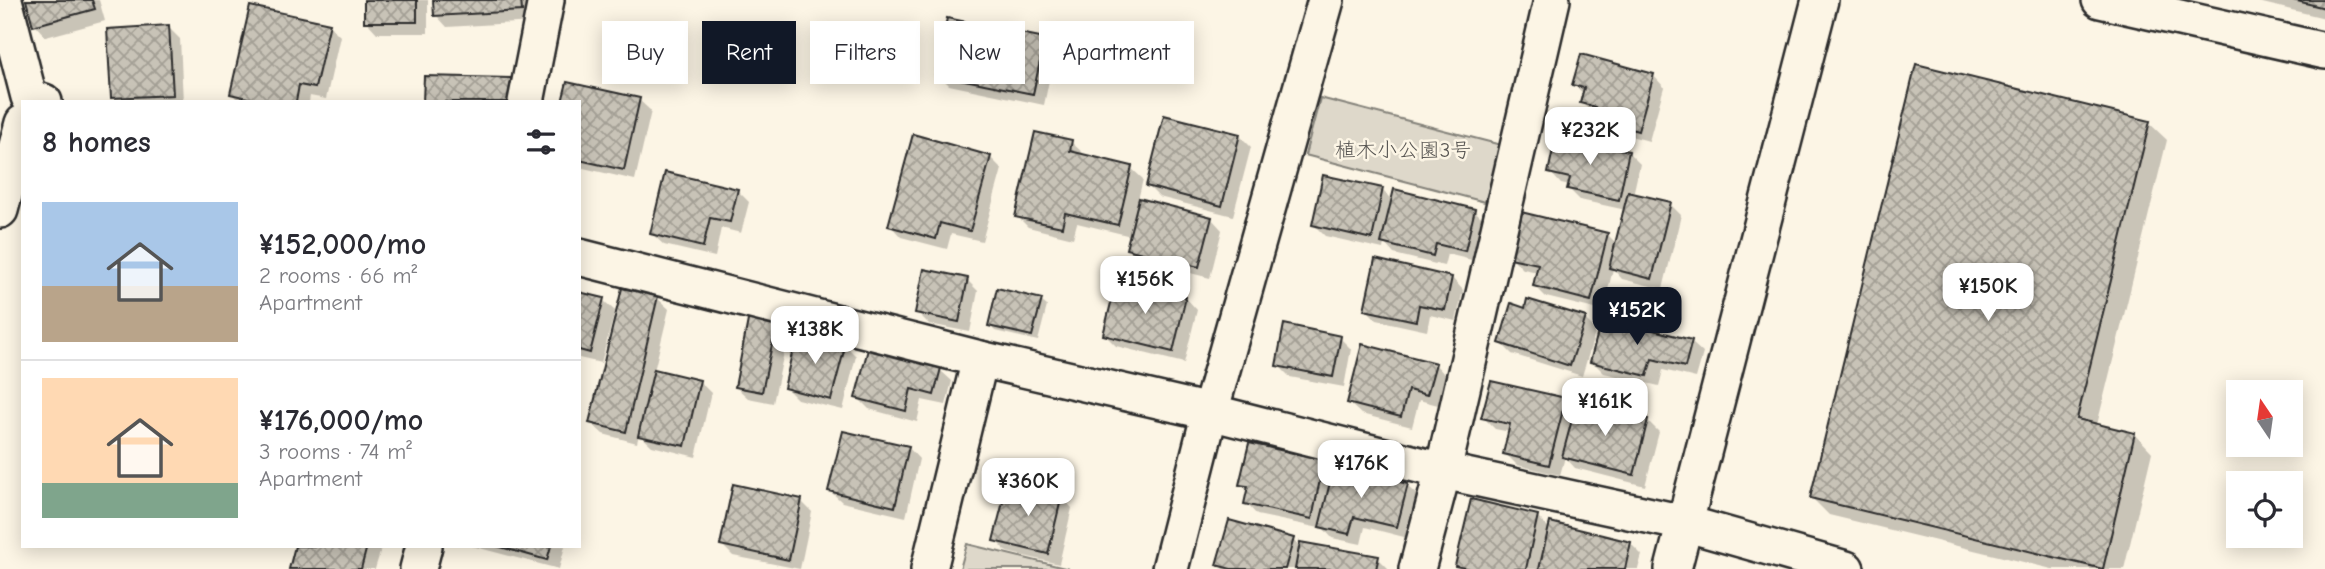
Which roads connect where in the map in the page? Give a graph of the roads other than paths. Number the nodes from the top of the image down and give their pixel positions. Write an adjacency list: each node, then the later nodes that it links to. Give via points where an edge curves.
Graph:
1 (4, 0): 8 (street)
2 (546, 0): 9 (street)
3 (1326, 0): 14 (street)
4 (1552, 0): 15 (street)
5 (1821, 0): 16 (street)
6 (2100, 0): 7 (street)
7 (2325, 51)
8 (29, 100)
9 (526, 100)
10 (21, 140): 11 (street)
11 (0, 211)
12 (581, 258): 13 (street)
13 (980, 359): 14 (street); 19 (street)
14 (1210, 412): 15 (street); 20 (street)
15 (1443, 471): 16 (street); 21 (street)
16 (1684, 523): 22 (street); 23 (street)
17 (423, 548): 18 (street)
18 (418, 569)
19 (929, 569)
20 (1170, 569)
21 (1417, 569)
22 (1673, 569)
23 (1846, 569)

